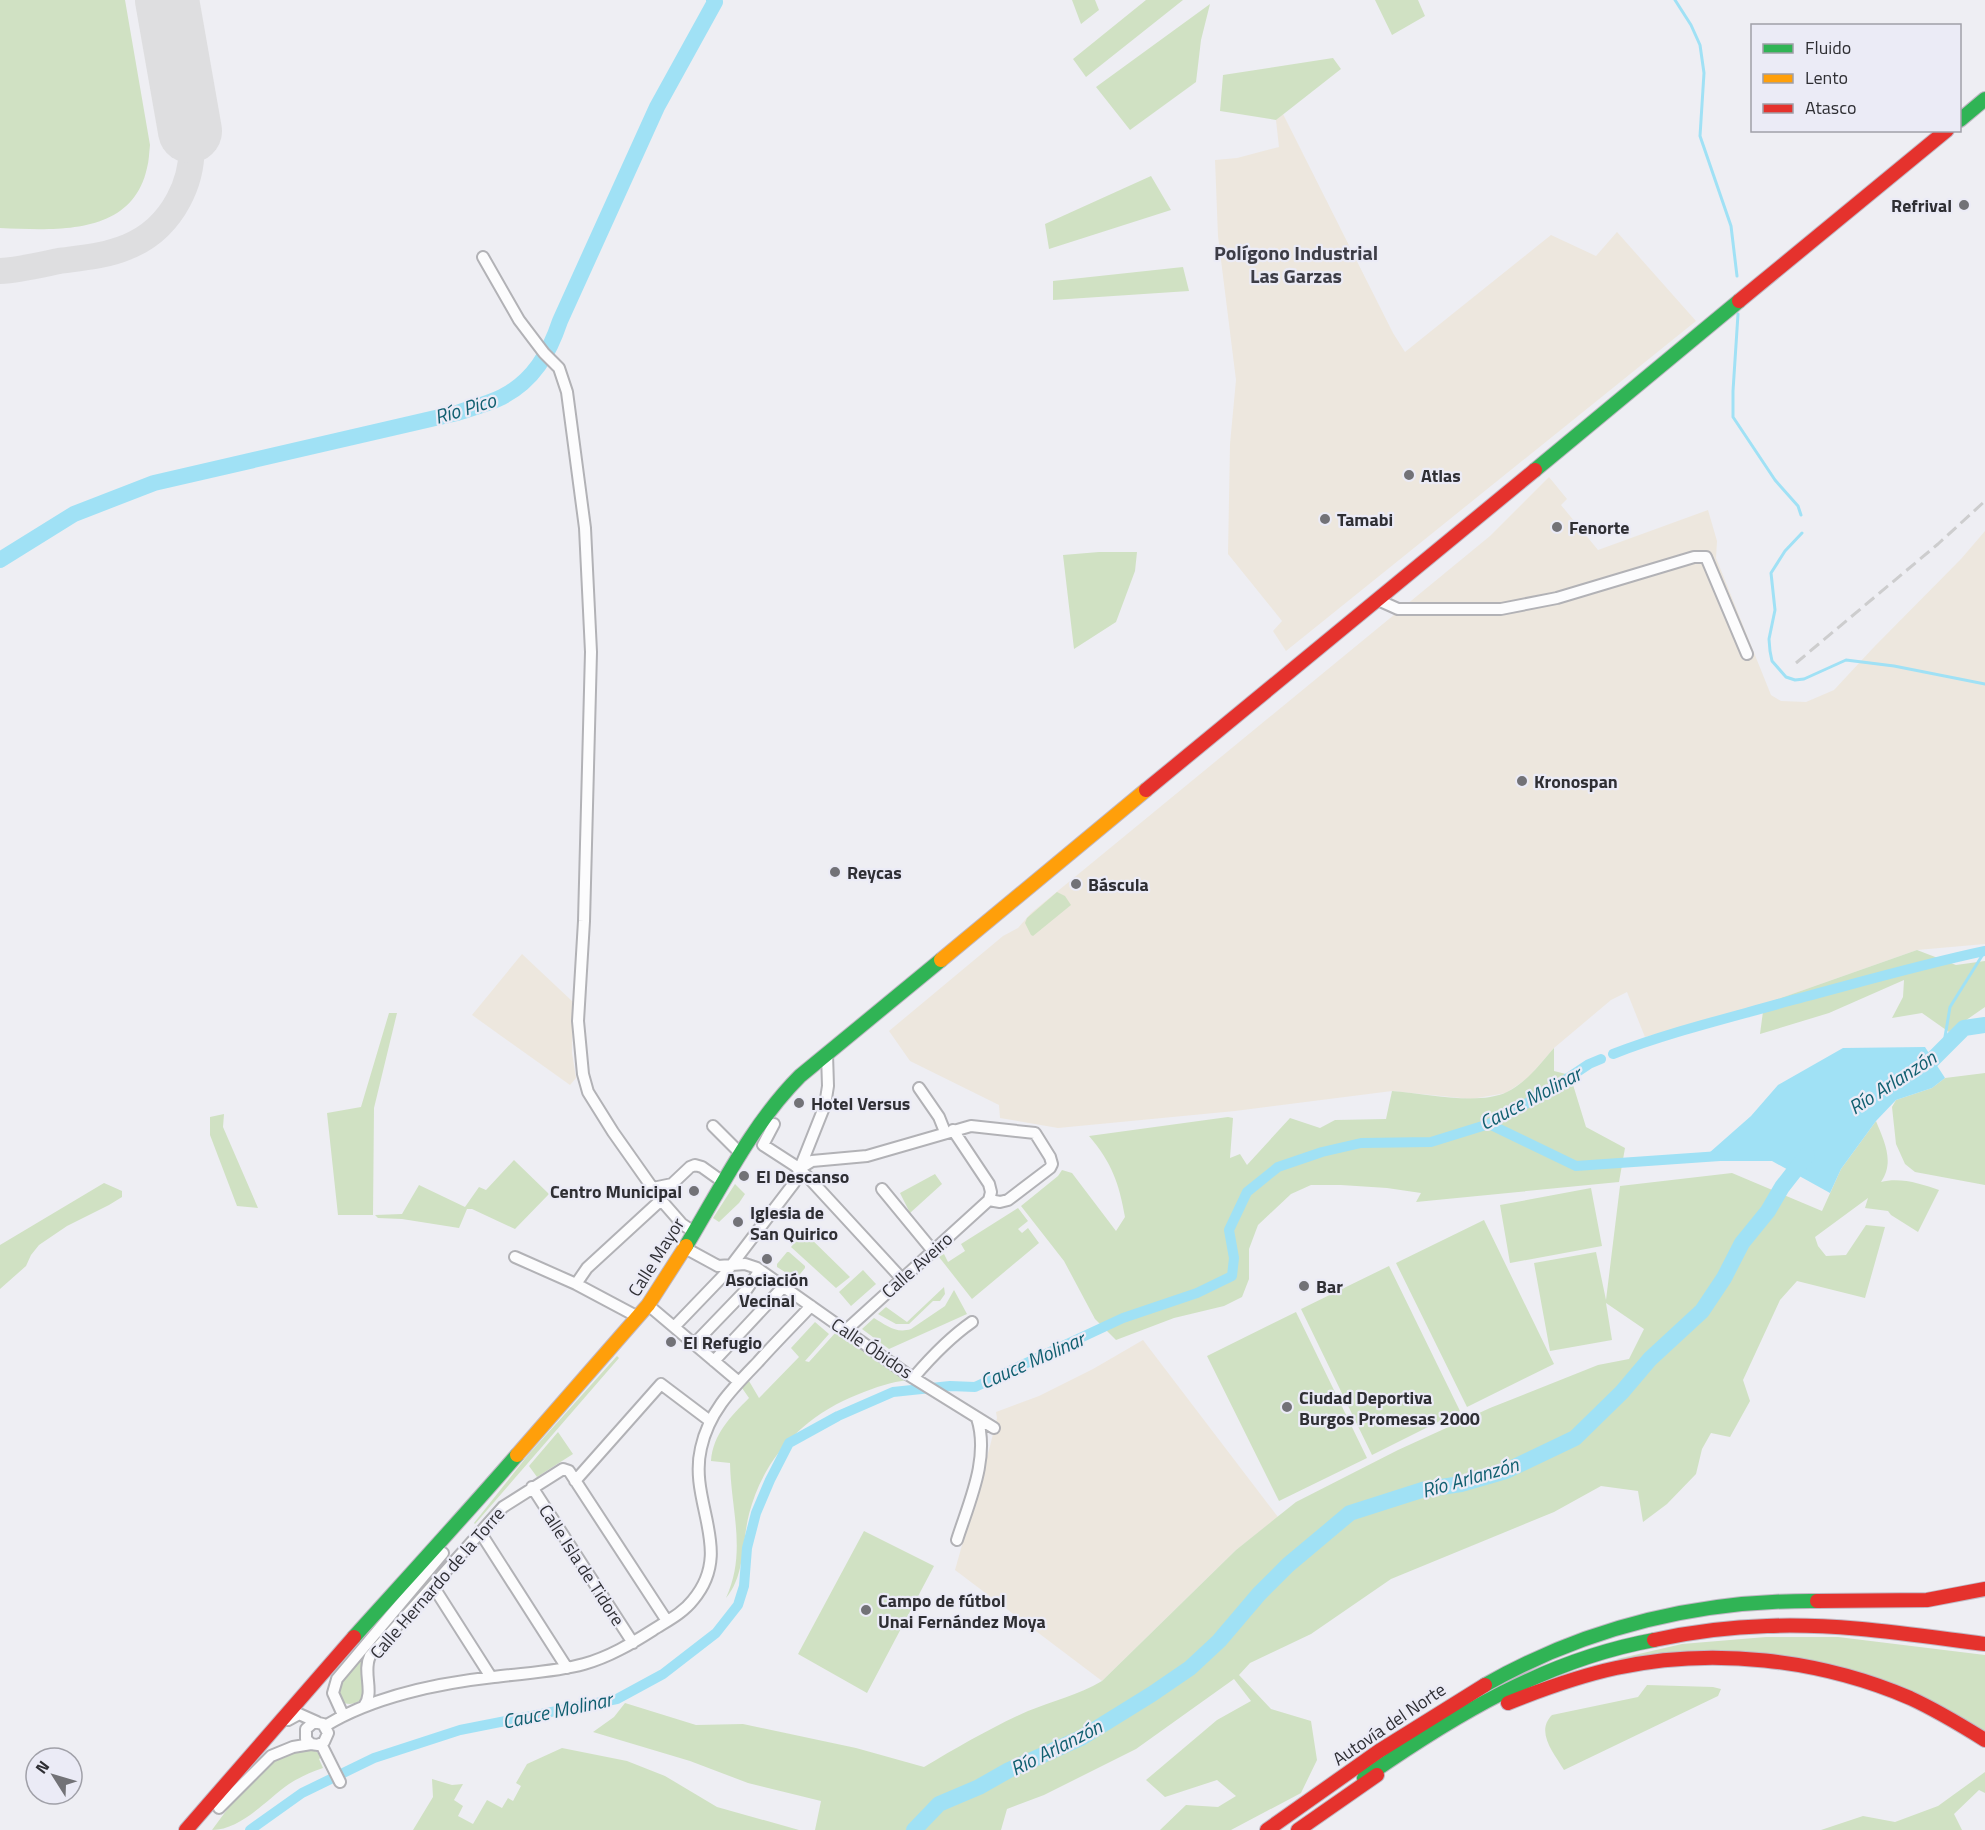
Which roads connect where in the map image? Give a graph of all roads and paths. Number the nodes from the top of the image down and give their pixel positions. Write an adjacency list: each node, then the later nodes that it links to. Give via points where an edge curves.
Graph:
1 (1985, 99): 2 (highway)
2 (1961, 118)
3 (1945, 132): 5 (highway, Calle Mayor)
4 (483, 256): 15 (street, via 519,320 559,368 567,392 585,528 591,652 580,1056 588,1092)
5 (1378, 600): 6 (street, via 1398,609 1501,609 1557,598 1694,557 1706,557); 7 (highway, Calle Mayor)
6 (1747, 654)
7 (827, 1053): 12 (highway, Calle Mayor, via 782,1094); 13 (street, via 827,1096)
8 (919, 1088): 11 (street)
9 (774, 1124): 13 (street, via 762,1144)
10 (713, 1126): 12 (street)
11 (949, 1131): 13 (street, via 867,1156 812,1161); 18 (street, via 989,1184); 18 (street, via 970,1126 1035,1133 1050,1156 1050,1168 1012,1198)
12 (741, 1154): 14 (highway, Calle Mayor)
13 (799, 1169): 23 (street, via 792,1186); 25 (street)
14 (723, 1182): 15 (street, via 695,1165 672,1184); 19 (highway, Calle Mayor)
15 (654, 1188): 17 (street)
16 (882, 1189): 21 (street)
17 (661, 1200): 19 (street); 26 (street, via 587,1268)
18 (989, 1200): 21 (street, Calle Aveiro)
19 (694, 1233): 20 (highway, Calle Mayor)
20 (685, 1248): 23 (street, Calle Óbidos, via 718,1266); 28 (highway, Calle Mayor)
21 (933, 1251): 25 (street, Calle Aveiro)
22 (515, 1257): 26 (street)
23 (731, 1266): 24 (street, Calle Óbidos, via 745,1264); 32 (street)
24 (760, 1270): 27 (street, Calle Óbidos); 34 (street)
25 (902, 1279): 33 (street, Calle Aveiro)
26 (576, 1284): 30 (street)
27 (784, 1286): 29 (street, Calle Óbidos); 35 (street)
28 (648, 1305): 30 (highway, Calle Mayor); 32 (street)
29 (811, 1306): 33 (street, Calle Óbidos); 37 (street)
30 (638, 1317): 42 (highway, Calle Mayor)
31 (972, 1322): 36 (street, via 936,1351)
32 (674, 1327): 34 (street)
33 (845, 1331): 36 (street, Calle Óbidos)
34 (694, 1344): 35 (street)
35 (714, 1360): 37 (street)
36 (914, 1377): 38 (street, Calle Óbidos)
37 (739, 1382): 39 (street, via 724,1397)
38 (977, 1418): 40 (street, Calle Óbidos); 45 (street, via 982,1451)
39 (710, 1421): 41 (street, via 661,1384); 49 (street, via 698,1470 711,1544 710,1569 691,1603)
40 (994, 1428)
41 (575, 1481): 43 (street, Calle Hernardo de la Torre, via 561,1469); 49 (street)
42 (492, 1485): 46 (highway, Calle Mayor); 58 (street, via 473,1516 337,1679 333,1693)
43 (532, 1487): 44 (street, Calle Hernardo de la Torre, via 502,1507); 51 (street, Calle Isla de Tidore)
44 (480, 1533): 47 (street, Calle Hernardo de la Torre); 54 (street)
45 (957, 1540)
46 (439, 1545): 57 (highway, via 426,1566); 62 (highway)
47 (432, 1586): 55 (street); 56 (street, Calle Hernardo de la Torre, via 370,1656)
48 (1985, 1589): 53 (highway, via 1925,1600 1752,1603 1689,1611 1578,1641)
49 (667, 1621): 51 (street)
50 (1985, 1632): 53 (highway, via 1775,1614 1678,1622 1601,1639)
51 (633, 1642): 54 (street, via 597,1660)
52 (1985, 1644): 68 (highway, via 1832,1628 1758,1627 1689,1633 1598,1653 1545,1671 1486,1700 1414,1743)
53 (1538, 1659): 67 (highway, Autovía del Norte, via 1429,1717)
54 (567, 1668): 55 (street)
55 (491, 1677): 56 (street)
56 (370, 1701): 58 (street)
57 (300, 1714): 59 (street); 62 (street, via 288,1719); 64 (highway)
58 (343, 1715): 59 (street)
59 (321, 1724): 61 (street, via 328,1736); 61 (street, via 308,1726 305,1732 306,1739)
60 (1985, 1740): 69 (highway, via 1932,1708 1832,1672 1764,1661 1655,1661 1561,1682 1505,1704 1398,1761)
61 (316, 1744): 63 (street); 64 (street, via 293,1747 271,1756)
62 (250, 1757): 65 (highway)
63 (340, 1782)
64 (219, 1808): 66 (highway)
65 (186, 1830)
66 (200, 1830)
67 (1267, 1830)
68 (1290, 1830)
69 (1298, 1830)

